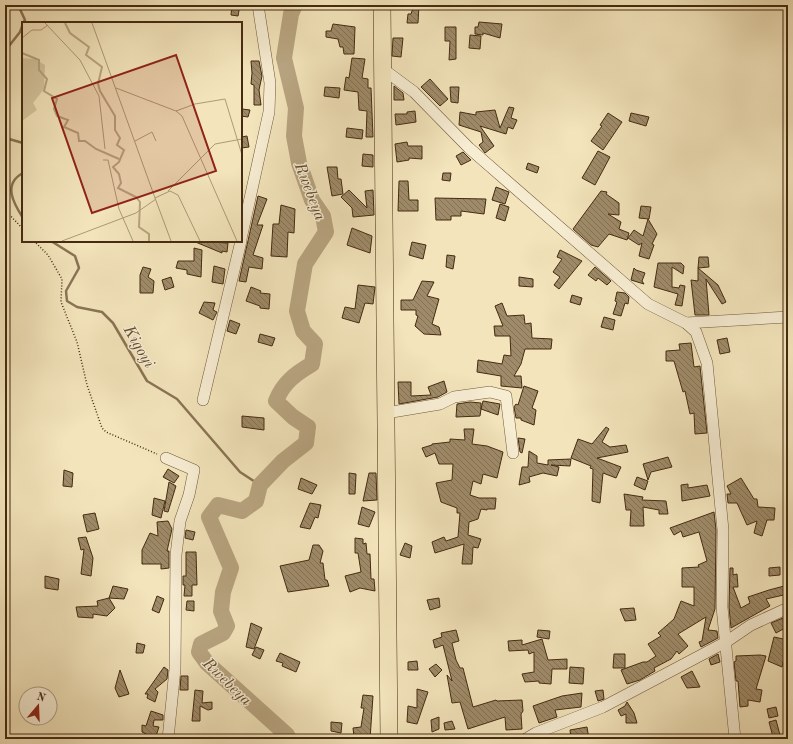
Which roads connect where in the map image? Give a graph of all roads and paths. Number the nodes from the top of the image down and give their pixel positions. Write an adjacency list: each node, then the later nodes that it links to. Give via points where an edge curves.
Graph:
1 (258, 5): 6 (street, via 270,83 269,112)
2 (382, 5): 3 (main road)
3 (383, 69): 10 (street, via 414,92 469,148 648,304); 12 (main road)
4 (5, 210): 5 (path)
5 (22, 228)
6 (242, 235)
7 (35, 242): 14 (path, via 48,255 62,279 61,302 77,342 87,385 102,428)
8 (241, 242): 11 (street)
9 (788, 317): 10 (street)
10 (686, 323): 16 (street, via 696,332 707,363 723,530 722,607)
11 (203, 400)
12 (386, 414): 13 (street, via 440,404 454,397 490,392 506,396); 18 (main road)
13 (513, 453)
14 (166, 458): 17 (street, via 194,470 180,521 176,555 175,669)
15 (788, 608): 16 (street, via 751,625)
16 (726, 642): 19 (street, via 603,707); 20 (street)
17 (168, 739)
18 (388, 739)
19 (526, 739)
20 (735, 739)

